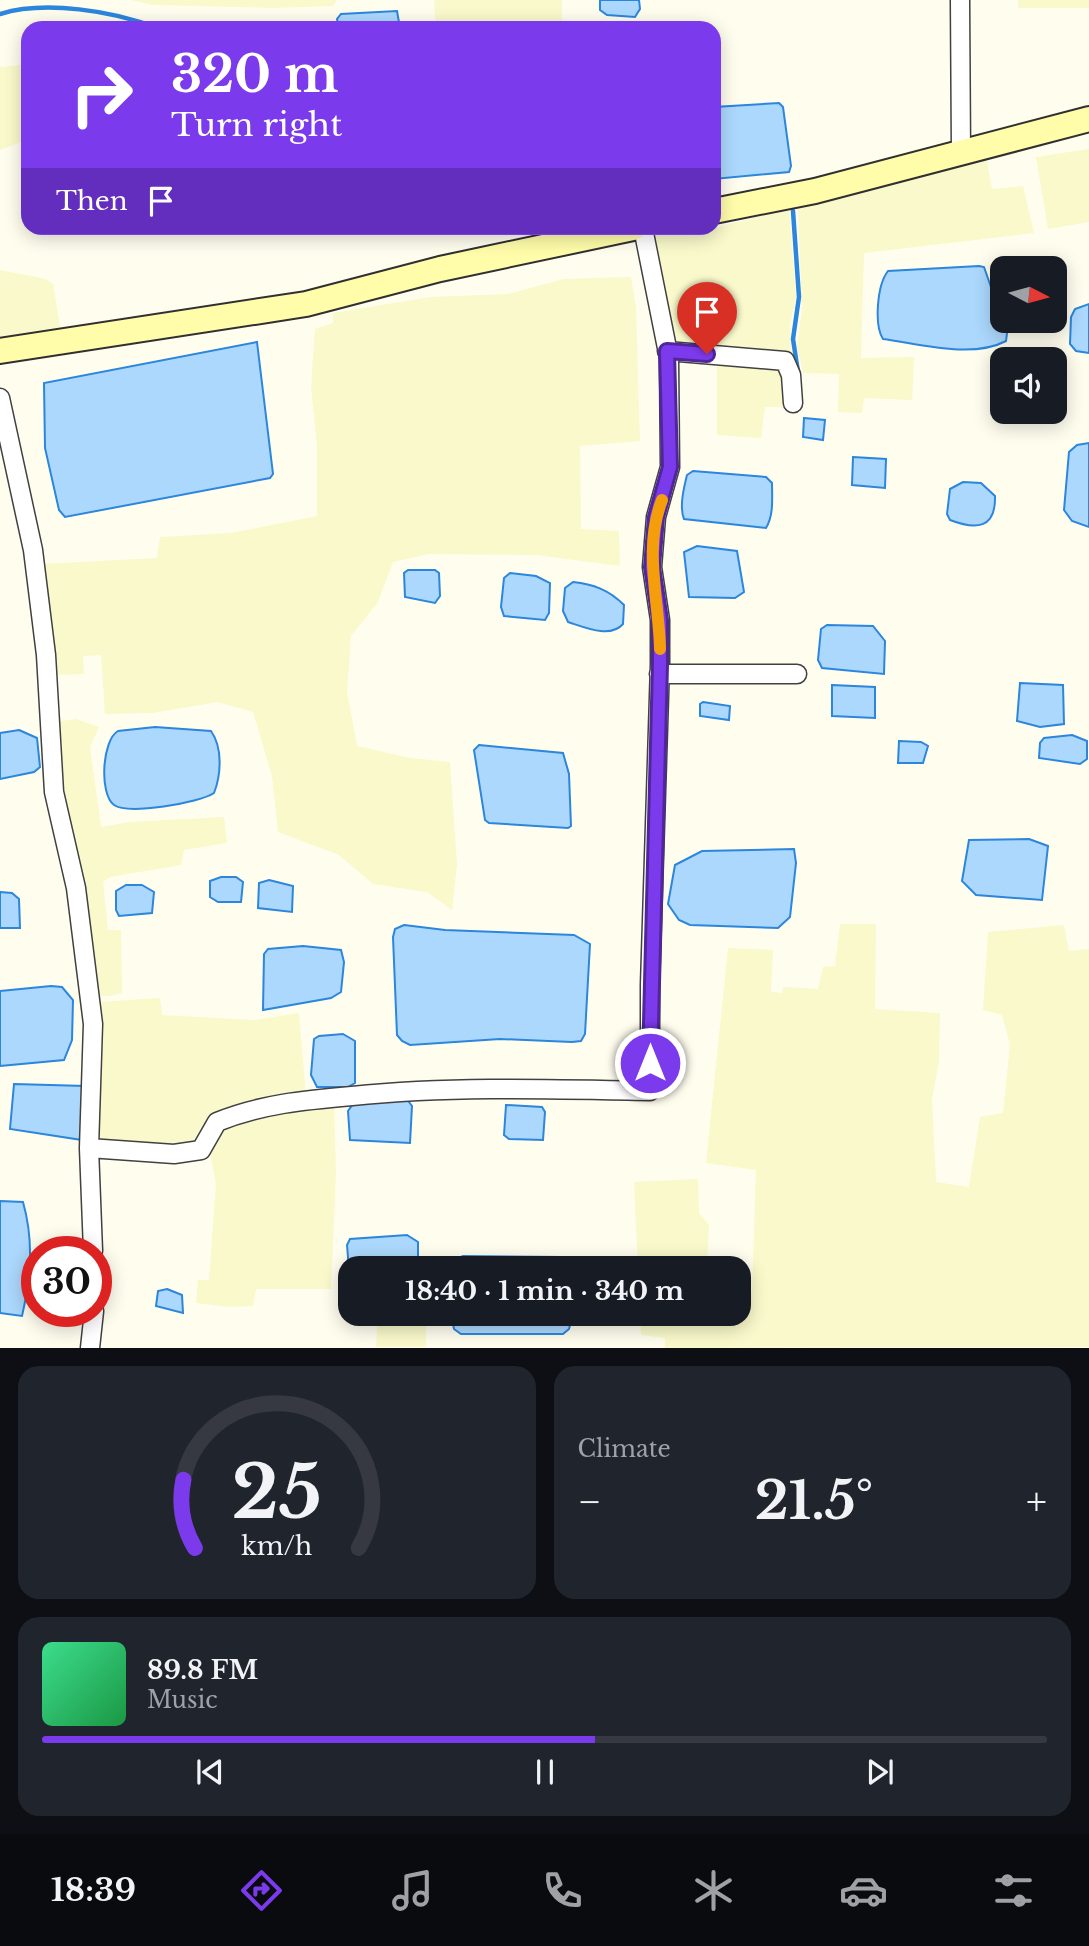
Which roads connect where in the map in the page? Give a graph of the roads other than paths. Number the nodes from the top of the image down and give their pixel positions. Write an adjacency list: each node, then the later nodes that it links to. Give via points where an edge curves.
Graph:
1 (960, 0): 3 (street)
2 (1089, 119): 3 (main road)
3 (961, 153): 4 (main road)
4 (721, 210)
5 (600, 235): 7 (main road, via 306,304)
6 (644, 235): 8 (street)
7 (0, 351)
8 (667, 351): 10 (street, via 785,361); 11 (street, via 670,467 656,517 652,567 660,620)
9 (0, 398): 13 (street, via 33,550 46,655 54,792 76,888 93,1024)
10 (793, 403)
11 (659, 674): 12 (street); 13 (street, via 650,1091 458,1088 317,1099 270,1105 217,1122 201,1150 174,1154)
12 (797, 674)
13 (89, 1148): 14 (street)
14 (92, 1236)
15 (92, 1327): 16 (street)
16 (90, 1348)

